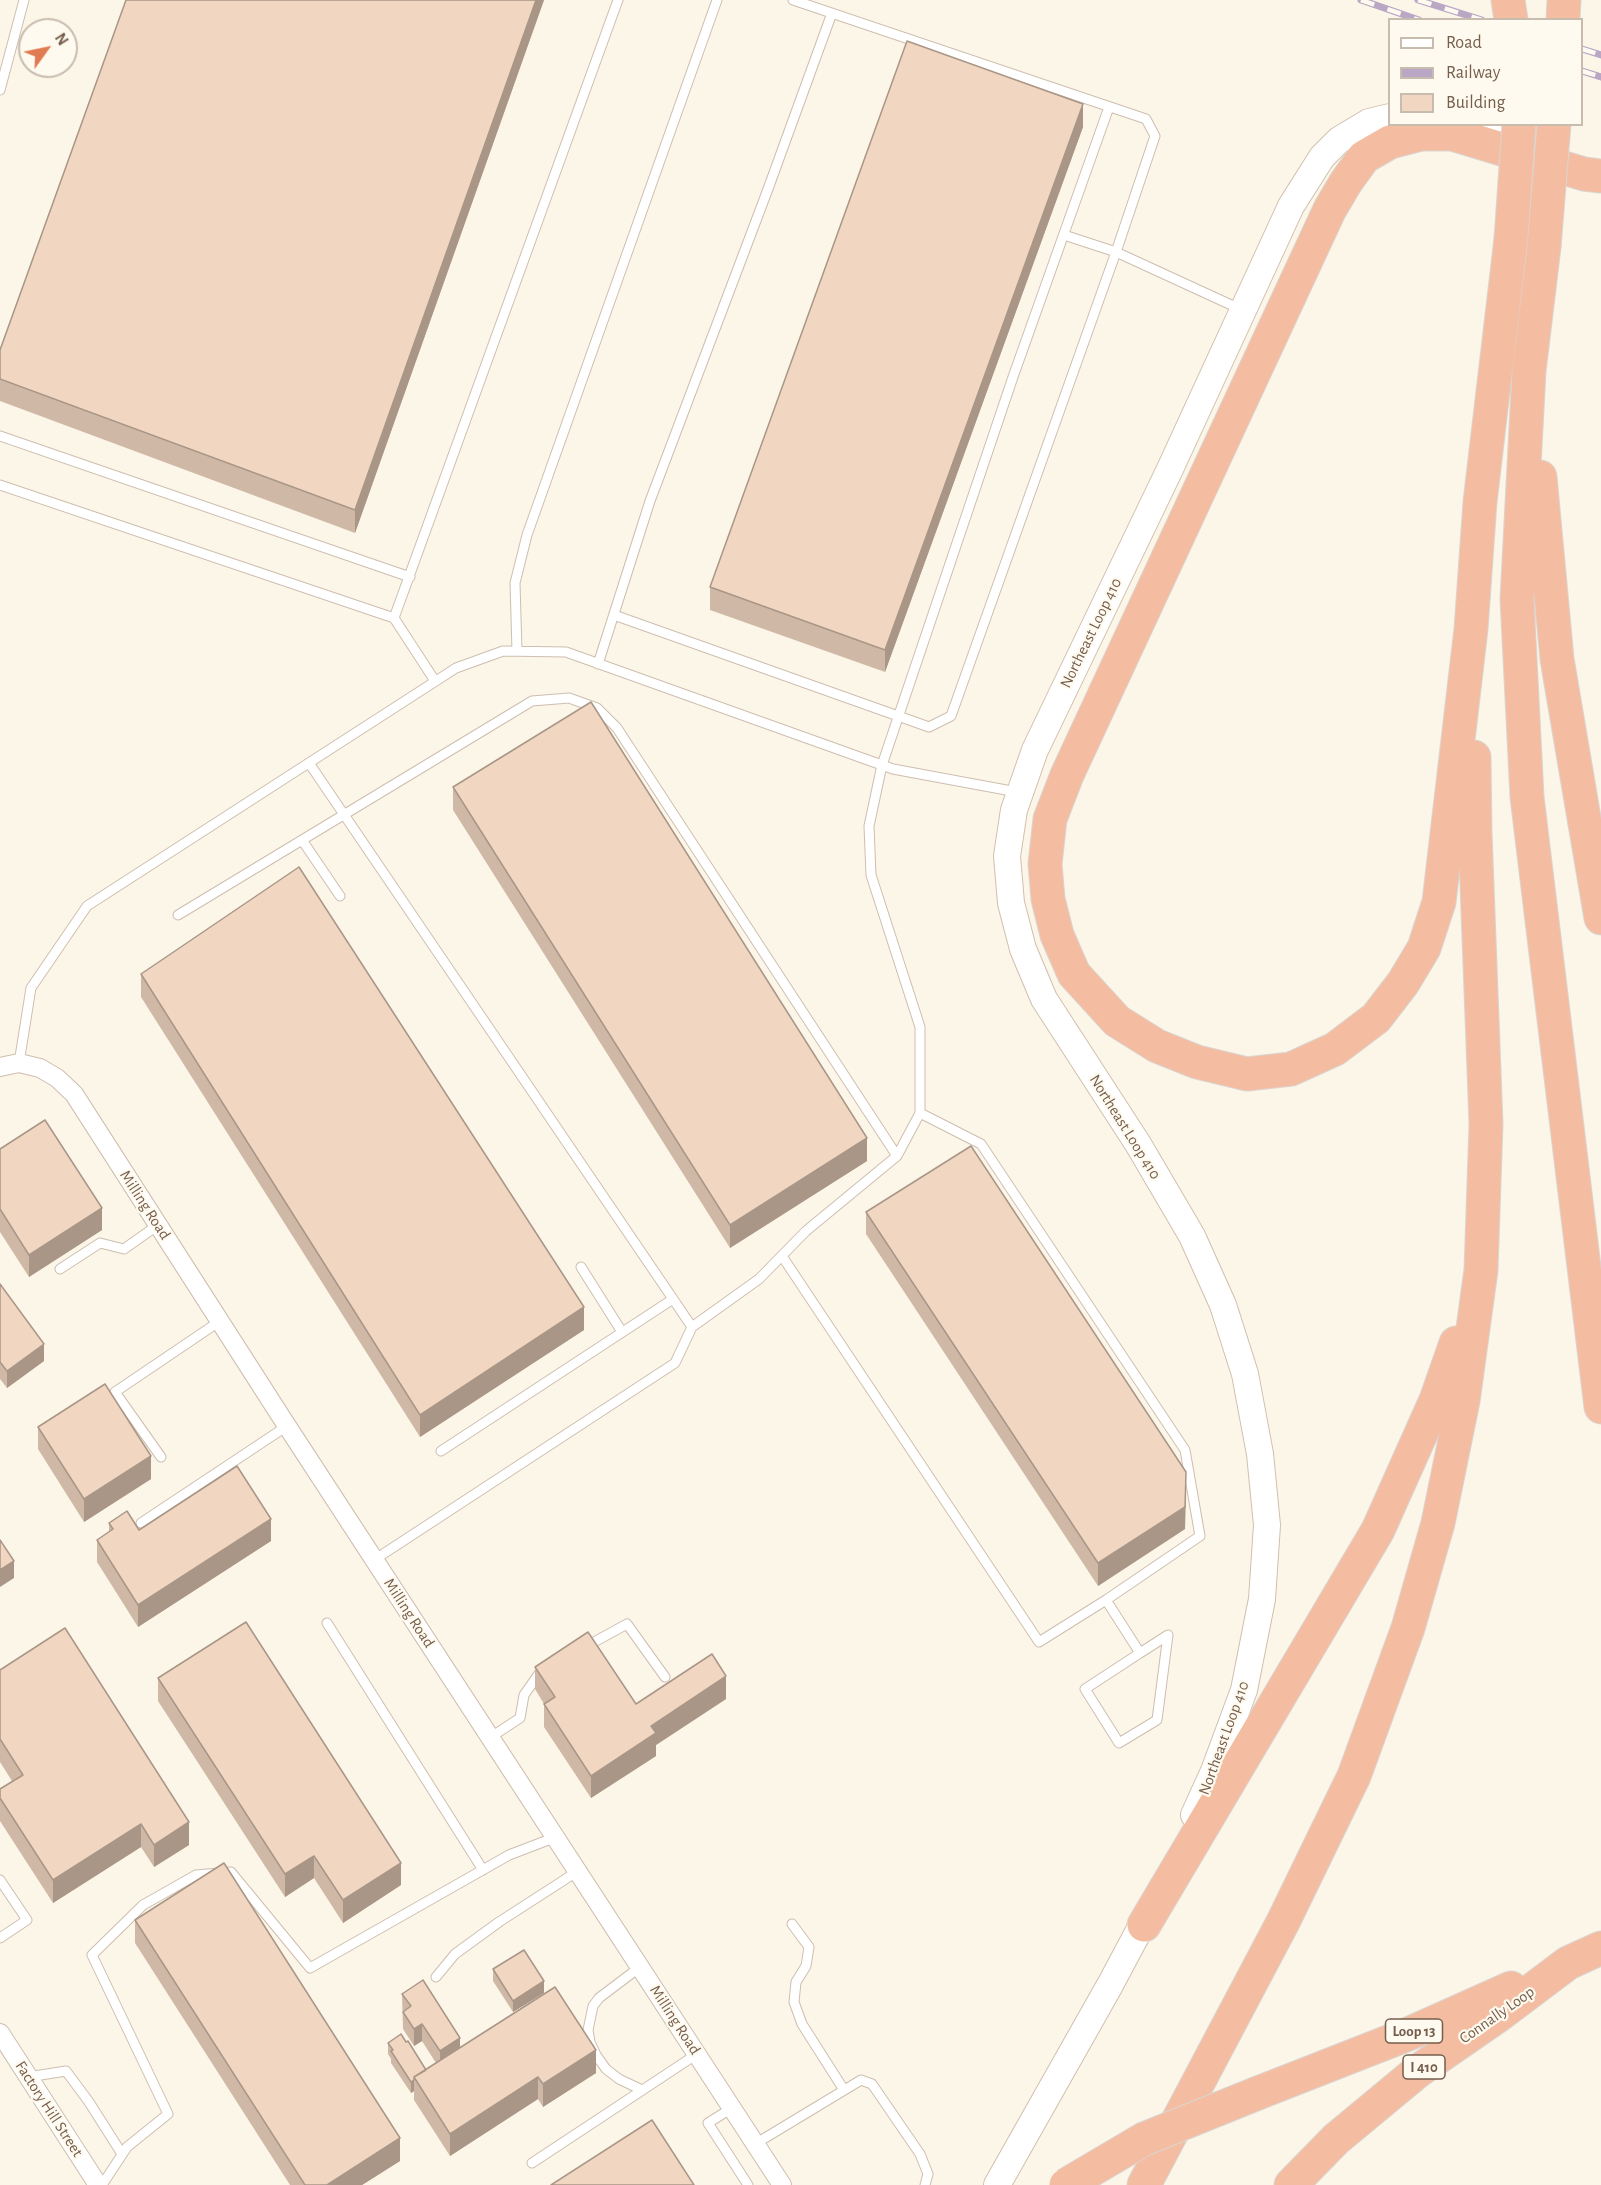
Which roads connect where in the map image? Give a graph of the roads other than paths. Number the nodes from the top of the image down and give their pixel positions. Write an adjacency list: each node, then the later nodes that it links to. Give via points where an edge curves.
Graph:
1 (24, 0): 10 (lane)
2 (618, 0): 24 (lane)
3 (717, 0): 28 (lane, via 527,536 515,583)
4 (793, 0): 7 (lane)
5 (1508, 0): 8 (highway)
6 (1564, 0): 9 (highway)
7 (832, 13): 11 (lane); 25 (lane, via 650,501)
8 (1511, 18)
9 (1563, 18)
10 (0, 90)
11 (1109, 107): 18 (lane); 19 (lane, via 1146,119 1155,136)
12 (1388, 117): 20 (main road, Northeast Loop 410, via 1370,122 1339,140 1322,157 1291,206)
13 (1487, 126): 16 (main road)
14 (1520, 126): 27 (highway, bridge, via 1511,240 1480,502)
15 (1554, 126): 21 (highway, bridge)
16 (1601, 164)
17 (1601, 176): 27 (highway, via 1452,134 1421,134 1390,142 1364,157 1330,209 1050,819 1045,864 1048,900 1057,935 1074,974 1117,1021 1157,1046 1197,1062 1246,1074 1291,1069 1335,1049 1376,1018 1424,948 1439,902)
18 (1064, 235): 19 (lane); 31 (lane)
19 (1116, 252): 20 (lane); 31 (lane, via 951,716 929,727)
20 (1243, 310): 34 (main road, Northeast Loop 410, via 1035,750)
21 (1529, 371): 39 (highway, via 1557,659); 55 (highway, via 1517,599 1527,797)
22 (0, 436): 24 (lane)
23 (0, 485): 26 (lane)
24 (410, 577): 26 (lane)
25 (614, 615): 29 (lane); 31 (lane)
26 (394, 618): 30 (lane)
27 (1471, 629): 48 (highway, via 1474,832 1486,1124)
28 (518, 651): 29 (lane, via 566,652); 30 (lane, via 503,651 466,664)
29 (598, 664): 33 (lane)
30 (435, 681): 32 (lane)
31 (898, 716): 33 (lane)
32 (309, 763): 35 (lane); 40 (lane, via 87,906 31,988)
33 (882, 765): 34 (lane); 42 (lane, via 869,826 871,874 920,1028)
34 (1020, 793): 73 (main road, Northeast Loop 410, via 1007,856 1011,903 1023,949 1044,999 1192,1236 1223,1305 1245,1374 1260,1454 1267,1526 1262,1599 1244,1690 1214,1771)
35 (345, 815): 36 (lane); 43 (lane, via 532,701 569,698 597,708 618,729); 49 (lane)
36 (302, 840): 37 (lane); 38 (lane)
37 (340, 896)
38 (178, 915)
39 (1601, 918)
40 (18, 1064): 41 (street); 44 (street, Milling Road, via 40,1068 74,1094)
41 (0, 1066)
42 (921, 1113): 43 (lane); 61 (lane, via 981,1144 1185,1450 1200,1536)
43 (897, 1156): 45 (lane, via 806,1231)
44 (158, 1225): 47 (lane, via 124,1249 100,1243); 50 (street, Milling Road)
45 (782, 1256): 51 (lane, via 759,1279); 61 (lane, via 1039,1642)
46 (581, 1268): 52 (lane)
47 (60, 1269)
48 (1481, 1270): 73 (highway, via 1436,1400 1378,1530); 94 (highway, via 1462,1401 1438,1523 1408,1628 1354,1776 1283,1922)
49 (673, 1299): 51 (lane); 52 (lane)
50 (220, 1321): 53 (lane); 56 (street, Milling Road)
51 (693, 1327): 60 (lane, via 675,1363)
52 (622, 1332): 57 (lane)
53 (115, 1392): 54 (lane); 58 (lane)
54 (106, 1398)
55 (1601, 1407)
56 (286, 1426): 59 (lane); 60 (street, Milling Road)
57 (441, 1451)
58 (161, 1457)
59 (141, 1523)
60 (374, 1560): 67 (street, Milling Road)
61 (1106, 1600): 64 (lane)
62 (327, 1623): 69 (lane)
63 (580, 1650): 66 (lane, via 627,1624)
64 (1140, 1653): 64 (lane, via 1085,1689 1119,1743 1157,1720 1168,1635)
65 (551, 1666): 67 (lane, via 542,1671 524,1695 520,1718)
66 (664, 1677)
67 (490, 1737): 68 (street, Milling Road)
68 (556, 1837): 69 (lane); 70 (street, Milling Road)
69 (483, 1870): 86 (lane, via 310,1968 231,1872 196,1875 144,1905 92,1955 168,2114)
70 (578, 1871): 77 (street, Milling Road); 78 (lane, via 455,1954)
71 (0, 1880): 74 (lane, via 27,1920)
72 (792, 1924): 83 (lane, via 809,1947 806,1966 796,1982 794,2002 802,2025)
73 (1144, 1925): 92 (main road, Northeast Loop 410)
74 (0, 1938)
75 (1601, 1948): 76 (highway, Connally Loop / I 410)
76 (1568, 1963): 93 (highway, Loop 13, bridge, via 1406,2035 1144,2139); 95 (highway, Connally Loop / I 410, via 1418,2071 1336,2139)
77 (640, 1967): 80 (street, Milling Road); 82 (lane, via 599,1998 593,2006 588,2030 590,2042 606,2069)
78 (436, 1977)
79 (2, 2040): 81 (street, Factory Hill Street)
80 (697, 2054): 82 (lane); 84 (street, Milling Road)
81 (28, 2077): 86 (lane, via 66,2071); 88 (street, Factory Hill Street)
82 (642, 2090): 87 (lane)
83 (844, 2090): 85 (lane); 91 (lane, via 861,2080 872,2084 920,2154 928,2174)
84 (732, 2108): 85 (street, Milling Road); 89 (lane, via 708,2123)
85 (755, 2144): 90 (street, Milling Road)
86 (122, 2154): 88 (lane)
87 (532, 2163)
88 (100, 2185)
89 (748, 2185)
90 (782, 2185)
91 (925, 2185)
92 (997, 2185)
93 (1066, 2185)
94 (1144, 2185)
95 (1291, 2185)

